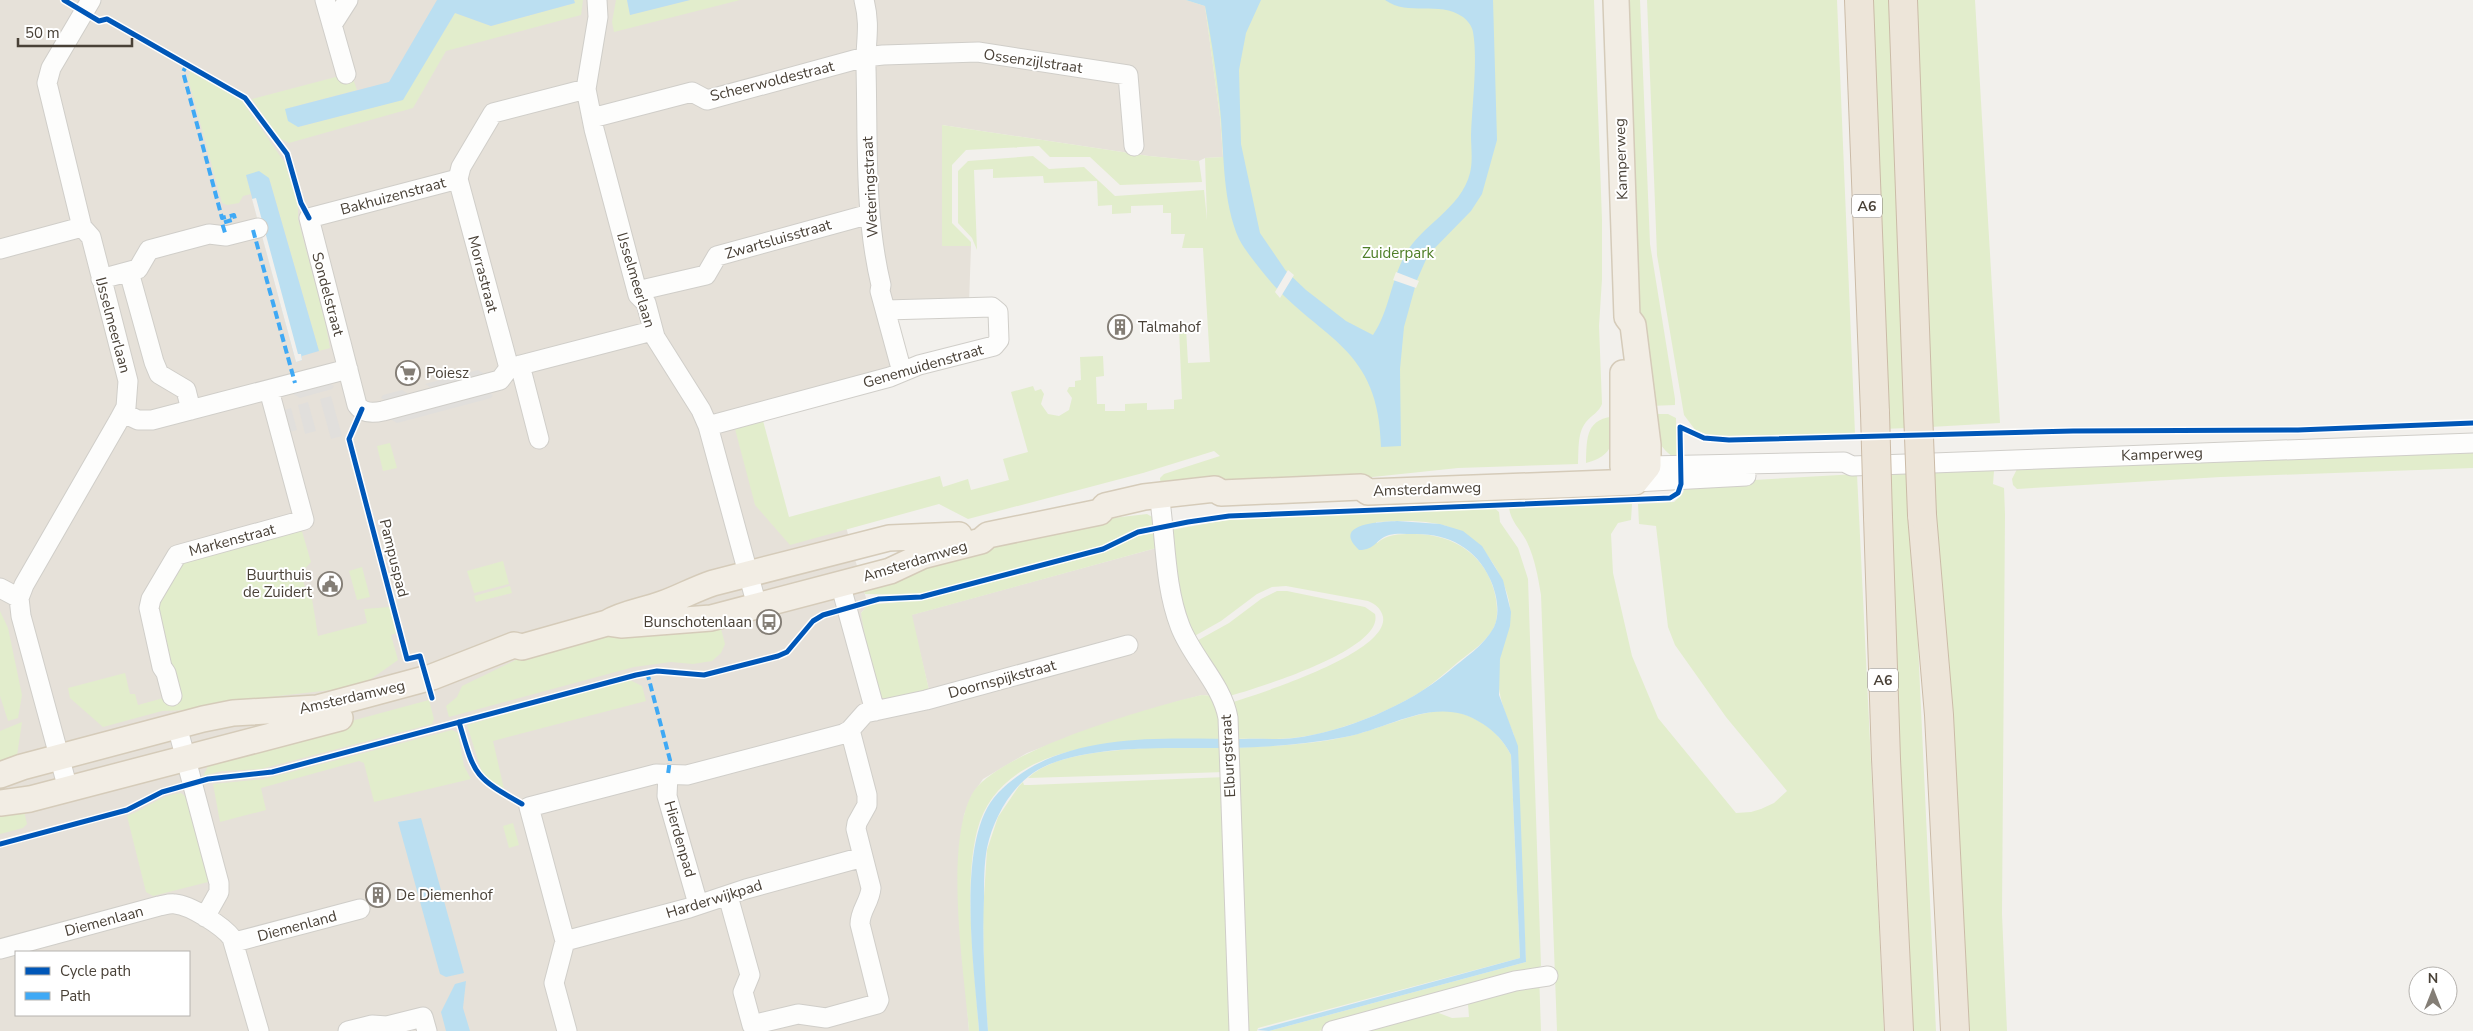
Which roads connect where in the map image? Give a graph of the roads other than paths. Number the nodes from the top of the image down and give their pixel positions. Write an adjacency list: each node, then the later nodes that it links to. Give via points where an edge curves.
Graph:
1 (91, 0): 18 (street, IJsselmeerlaan, via 51,68 47,81)
2 (325, 0): 9 (street)
3 (348, 0): 9 (street)
4 (598, 0): 12 (street, IJsselmeerlaan)
5 (864, 0): 10 (street, Weteringstraat, via 869,25)
6 (1616, 0): 35 (main road, Kamperweg, via 1627,317 1633,325 1648,445)
7 (1859, 0): 73 (highway, A6, bridge, via 1886,769)
8 (1903, 0): 74 (highway, bridge, via 1922,515 1939,715)
9 (332, 25): 11 (street)
10 (865, 57): 13 (street, Scheerwoldestraat, via 707,100 692,92); 14 (street, Ossenzijlstraat, via 978,52 1128,74); 16 (street, Weteringstraat)
11 (346, 74)
12 (586, 89): 13 (street, IJsselmeerlaan); 15 (street, Bakhuizenstraat, via 493,113 461,167)
13 (592, 118): 23 (street, IJsselmeerlaan)
14 (1134, 146)
15 (458, 179): 17 (street, Bakhuizenstraat); 26 (street, Morrastraat)
16 (870, 214): 23 (street, Zwartsluisstraat, via 717,256 706,275); 24 (street, Weteringstraat, via 871,236)
17 (309, 218): 27 (street, Sondelstraat)
18 (82, 227): 20 (street); 22 (street, IJsselmeerlaan, via 90,238)
19 (258, 228): 21 (street, via 226,236 209,234 149,250 138,269)
20 (0, 249)
21 (129, 272): 22 (street); 30 (street, IJsselmeerlaan, via 159,374 186,390)
22 (101, 279): 31 (street, IJsselmeerlaan, via 128,381)
23 (638, 291): 25 (street, IJsselmeerlaan, via 646,303)
24 (886, 310): 28 (street, Weteringstraat); 28 (street, Genemuidenstraat, via 992,307 998,312 999,340 994,346)
25 (652, 331): 26 (street, Sondelstraat); 32 (street, IJsselmeerlaan)
26 (514, 366): 27 (street, Sondelstraat, via 500,380 376,413 359,408); 33 (street)
27 (348, 369): 29 (street)
28 (902, 372): 32 (street, Genemuidenstraat)
29 (269, 390): 30 (street); 47 (street, Markenstraat, via 304,520 177,555 149,608)
30 (191, 410): 31 (street, via 145,421)
31 (123, 413): 42 (street, IJsselmeerlaan)
32 (708, 426): 39 (street, IJsselmeerlaan)
33 (540, 439)
34 (2473, 443): 35 (street, Kamperweg)
35 (1636, 471): 36 (main road, Amsterdamweg, via 1368,492 1361,487 1221,493 1216,498)
36 (1160, 501): 37 (main road, Amsterdamweg, via 1107,515 1100,512); 71 (street, Elburgstraat, via 1174,608 1187,643 1224,702 1228,718)
37 (988, 536): 38 (main road, Amsterdamweg, via 980,532 897,537); 40 (main road, Amsterdamweg, via 981,541 922,556 890,571)
38 (832, 552): 39 (main road, Amsterdamweg); 40 (main road)
39 (748, 573): 43 (street); 44 (main road, Amsterdamweg, via 691,590 665,603 619,616)
40 (840, 583): 43 (main road, Amsterdamweg); 48 (street)
41 (0, 588): 42 (street)
42 (19, 598): 51 (street)
43 (757, 606): 44 (main road, Amsterdamweg, via 711,618)
44 (607, 623): 46 (main road, Amsterdamweg)
45 (1128, 645): 48 (street, Doornspijkstraat, via 926,700)
46 (522, 647): 49 (main road, Amsterdamweg, via 514,645 432,677 317,708 233,713); 52 (main road, Amsterdamweg, via 517,654 417,698)
47 (172, 696)
48 (875, 710): 50 (street, via 865,713)
49 (177, 726): 51 (main road, Amsterdamweg); 52 (street)
50 (850, 730): 53 (street, via 687,775); 57 (street, via 868,798 856,826)
51 (59, 757): 54 (main road, Amsterdamweg); 55 (street)
52 (186, 759): 55 (main road, Amsterdamweg); 61 (street, via 220,886)
53 (668, 774): 59 (street, Hierdenpad, via 667,796); 62 (street, via 649,775 526,805)
54 (0, 775)
55 (68, 789): 56 (main road, Amsterdamweg, via 24,801)
56 (0, 803)
57 (863, 857): 58 (street, Harderwijkpad); 66 (street, via 871,888 860,924 880,1000 877,1004 826,1018 798,1014)
58 (728, 896): 59 (street, Harderwijkpad); 66 (street, via 750,975 743,992)
59 (698, 904): 62 (street, Harderwijkpad)
60 (360, 909): 63 (street, Diemenland)
61 (205, 917): 63 (street, Diemenlaan, via 224,929); 64 (street, Diemenlaan, via 189,908 172,904)
62 (566, 941): 70 (street, via 554,983)
63 (235, 942): 67 (street)
64 (0, 949)
65 (1548, 976): 72 (street, via 1520,980 1462,1004)
66 (751, 1028)
67 (259, 1031)
68 (348, 1031): 69 (street, via 423,1017)
69 (426, 1031)
70 (566, 1031)
71 (1239, 1031)
72 (1332, 1031)
73 (1899, 1031)
74 (1955, 1031)

